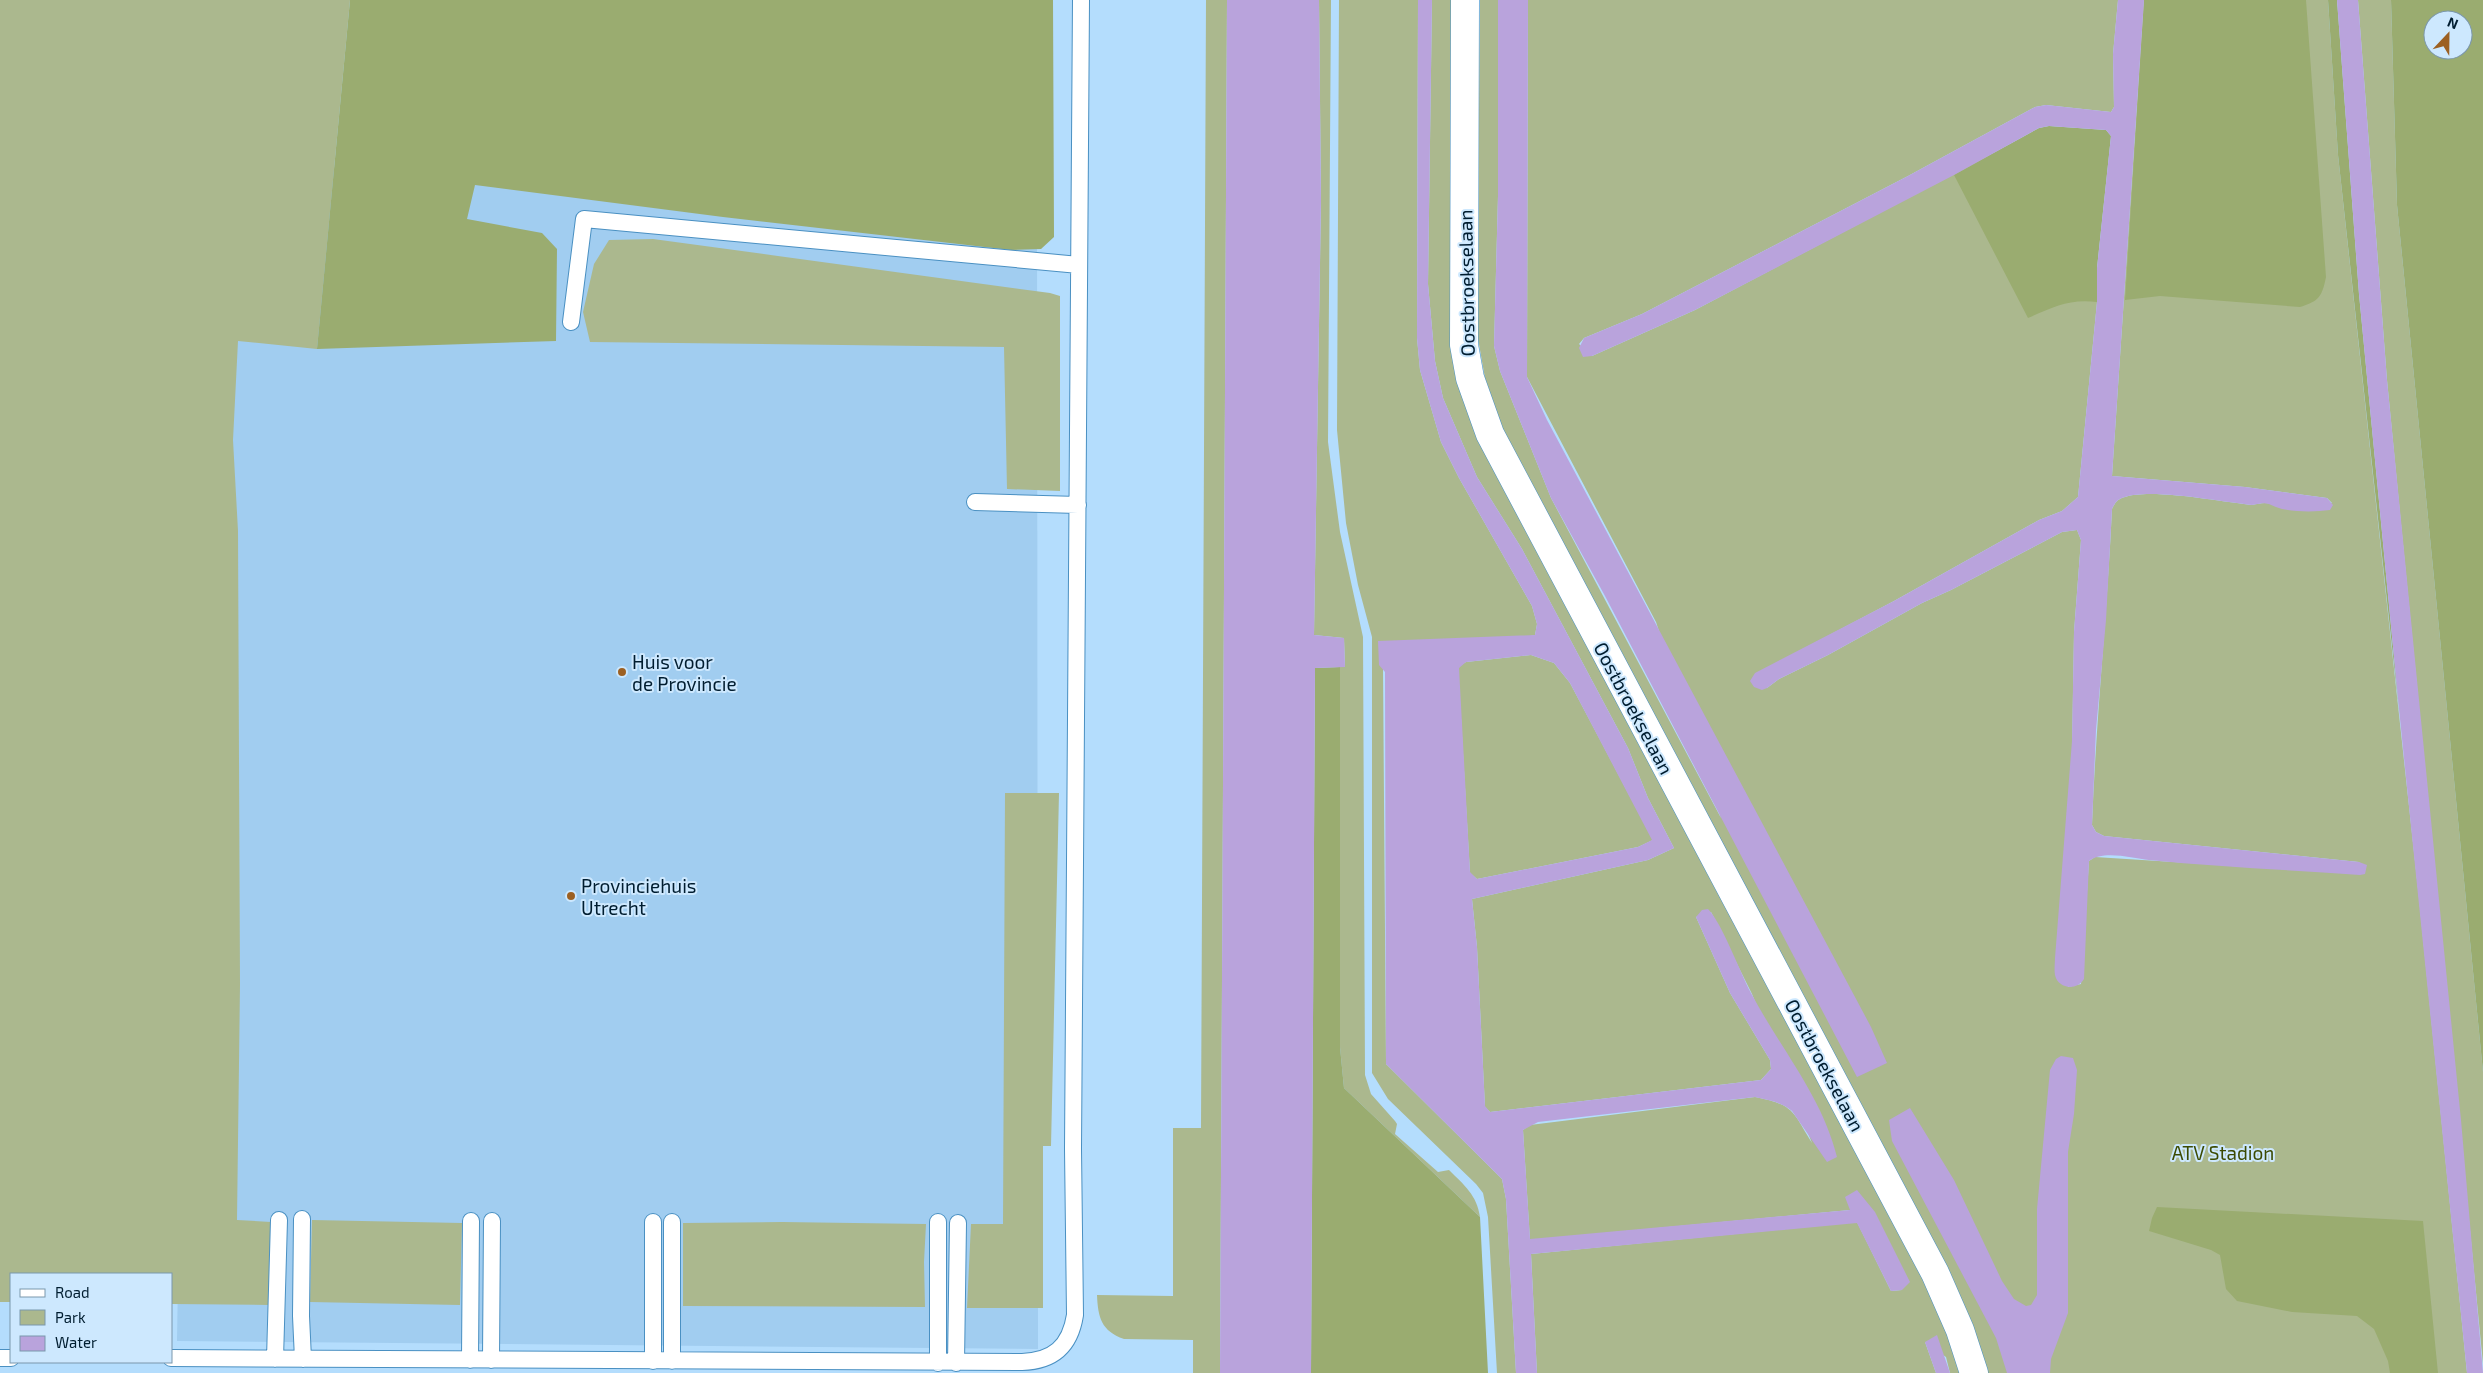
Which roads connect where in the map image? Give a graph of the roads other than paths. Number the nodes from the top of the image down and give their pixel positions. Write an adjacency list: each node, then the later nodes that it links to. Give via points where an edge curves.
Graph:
1 (1081, 0): 3 (lane)
2 (1465, 0): 25 (street, Oostbroekselaan, via 1464,345 1470,378 1490,434 1935,1273 1960,1330)
3 (1079, 265): 4 (lane, via 584,219); 6 (lane)
4 (571, 322)
5 (974, 502): 6 (lane)
6 (1078, 506): 23 (lane, via 1075,1315 1060,1348 1040,1361)
7 (302, 1219): 17 (lane)
8 (279, 1220): 16 (lane)
9 (471, 1221): 18 (lane)
10 (492, 1221): 19 (lane)
11 (653, 1222): 20 (lane)
12 (672, 1222): 21 (lane)
13 (938, 1222): 22 (lane)
14 (958, 1224): 23 (lane)
15 (172, 1358): 16 (lane)
16 (275, 1359): 17 (lane)
17 (303, 1359): 24 (lane)
18 (470, 1360): 19 (lane); 24 (lane)
19 (491, 1360): 20 (lane)
20 (653, 1361): 21 (lane)
21 (672, 1361): 22 (lane)
22 (938, 1363): 23 (lane)
23 (956, 1363)
24 (353, 1366)
25 (1974, 1373)

